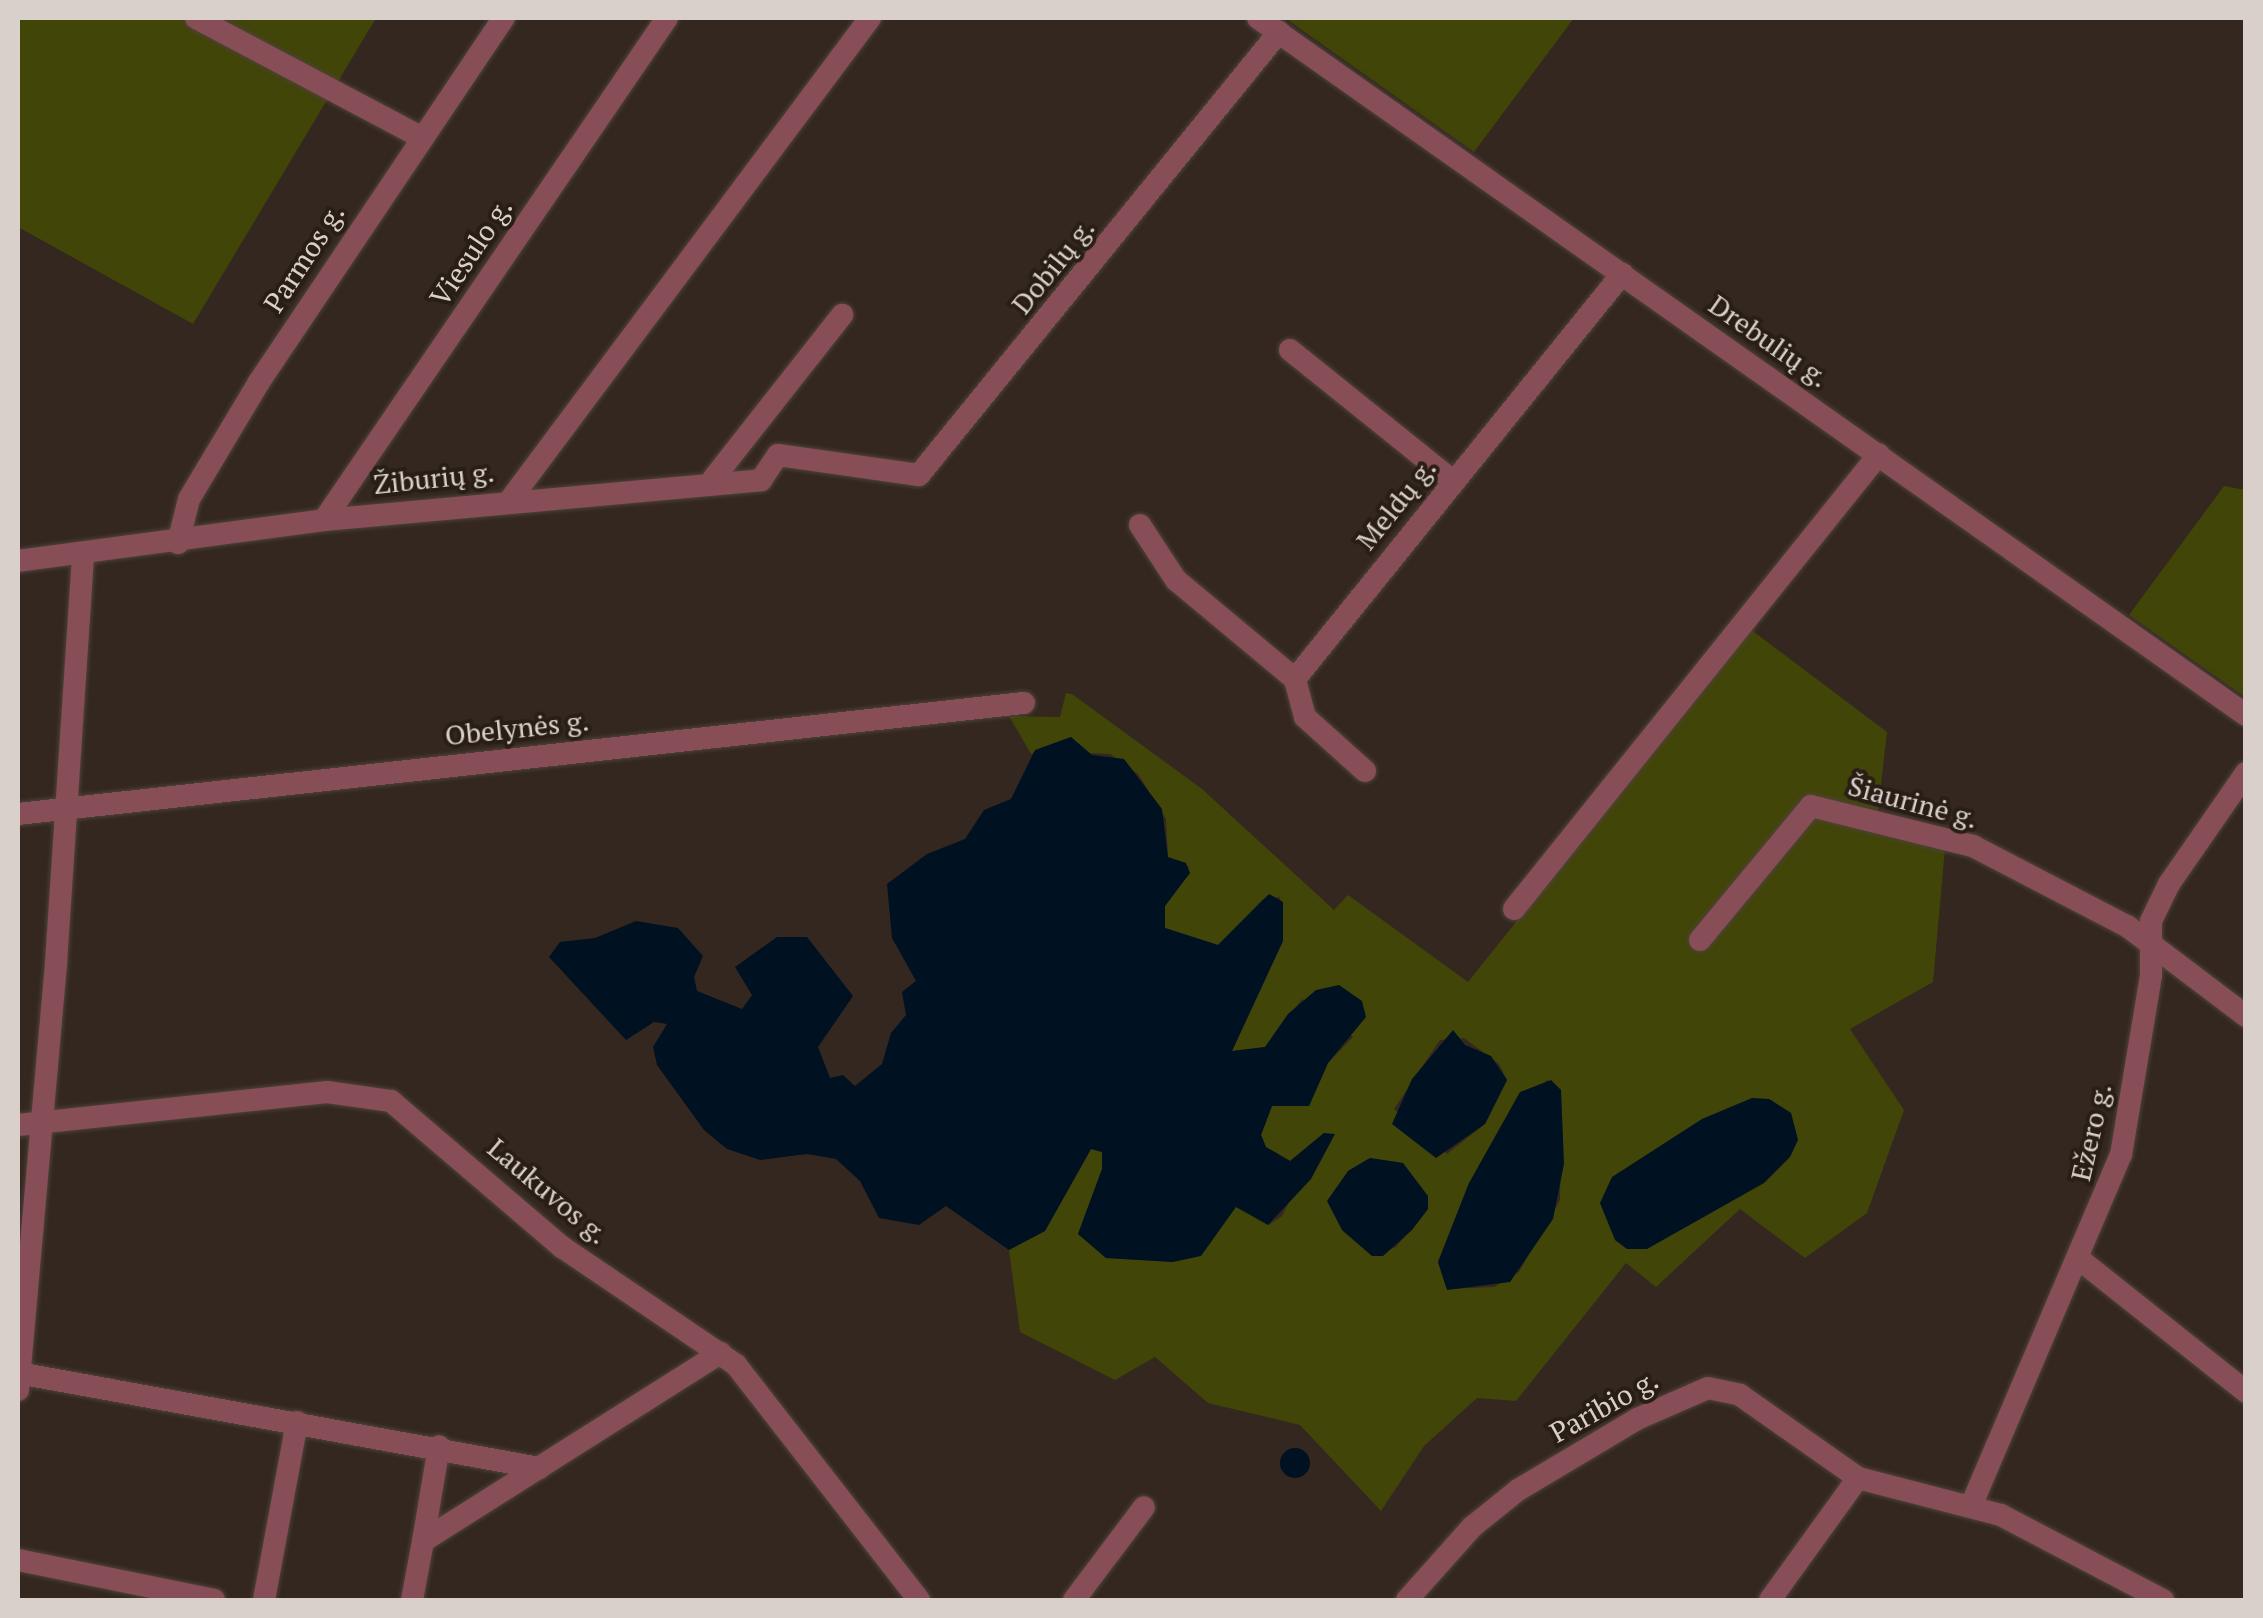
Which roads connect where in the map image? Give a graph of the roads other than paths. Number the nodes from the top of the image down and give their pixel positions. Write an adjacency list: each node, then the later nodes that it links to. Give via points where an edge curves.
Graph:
1 (196, 18): 7 (street)
2 (504, 18): 7 (street, Parmos g.)
3 (667, 18): 16 (street, Viesulo g.)
4 (870, 18): 15 (street)
5 (1258, 18): 6 (street, Drebulių g.)
6 (1278, 32): 8 (street, Drebulių g.); 12 (street, Dobilų g., via 932,465 904,476)
7 (421, 137): 18 (street, Parmos g., via 258,382 189,499)
8 (1622, 274): 11 (street, Drebulių g.); 14 (street, Meldų g.)
9 (842, 315): 13 (street)
10 (1290, 350): 14 (street)
11 (1879, 454): 23 (street, Drebulių g.); 28 (street)
12 (844, 462): 13 (street, Žiburių g., via 778,455 761,480)
13 (714, 479): 15 (street, Žiburių g.)
14 (1453, 481): 21 (street, Meldų g.)
15 (510, 500): 16 (street, Žiburių g.)
16 (324, 520): 18 (street, Žiburių g.)
17 (1140, 525): 21 (street, via 1176,580)
18 (178, 543): 19 (street, Žiburių g.)
19 (83, 553): 20 (street, Žiburių g.); 26 (street)
20 (18, 561)
21 (1294, 679): 24 (street, via 1305,717)
22 (1024, 703): 26 (street, Obelynės g.)
23 (2246, 714)
24 (1366, 771)
25 (2246, 773): 30 (street, Ežero g., via 2169,884 2151,921)
26 (68, 809): 27 (street, Obelynės g.); 32 (street)
27 (18, 814)
28 (1514, 910)
29 (1700, 940): 30 (street, Šiaurinė g., via 1811,806 1973,846 2126,926)
30 (2152, 948): 31 (street, Šiaurinė g.); 34 (street, Ežero g., via 2121,1155)
31 (2246, 1016)
32 (43, 1122): 33 (street, Laukuvos g.); 35 (street, Laukuvos g., via 327,1092 379,1096 438,1135 562,1247); 36 (street)
33 (18, 1125)
34 (2078, 1258): 37 (street); 43 (street, Ežero g.)
35 (720, 1352): 40 (street); 49 (street, Laukuvos g., via 756,1385)
36 (18, 1379): 38 (street)
37 (2246, 1392)
38 (298, 1422): 39 (street); 47 (street)
39 (439, 1446): 40 (street); 44 (street)
40 (538, 1468): 44 (street)
41 (1858, 1478): 43 (street, Paribio g.); 51 (street, Paribio g., via 1740,1395 1708,1388 1636,1419 1518,1490 1472,1527); 52 (street)
42 (1144, 1506): 50 (street)
43 (1971, 1506): 53 (street, Paribio g., via 2066,1545)
44 (423, 1541): 48 (street)
45 (18, 1560): 46 (street)
46 (214, 1600)
47 (264, 1600)
48 (412, 1600)
49 (919, 1600)
50 (1074, 1600)
51 (1407, 1600)
52 (1770, 1600)
53 (2164, 1600)

